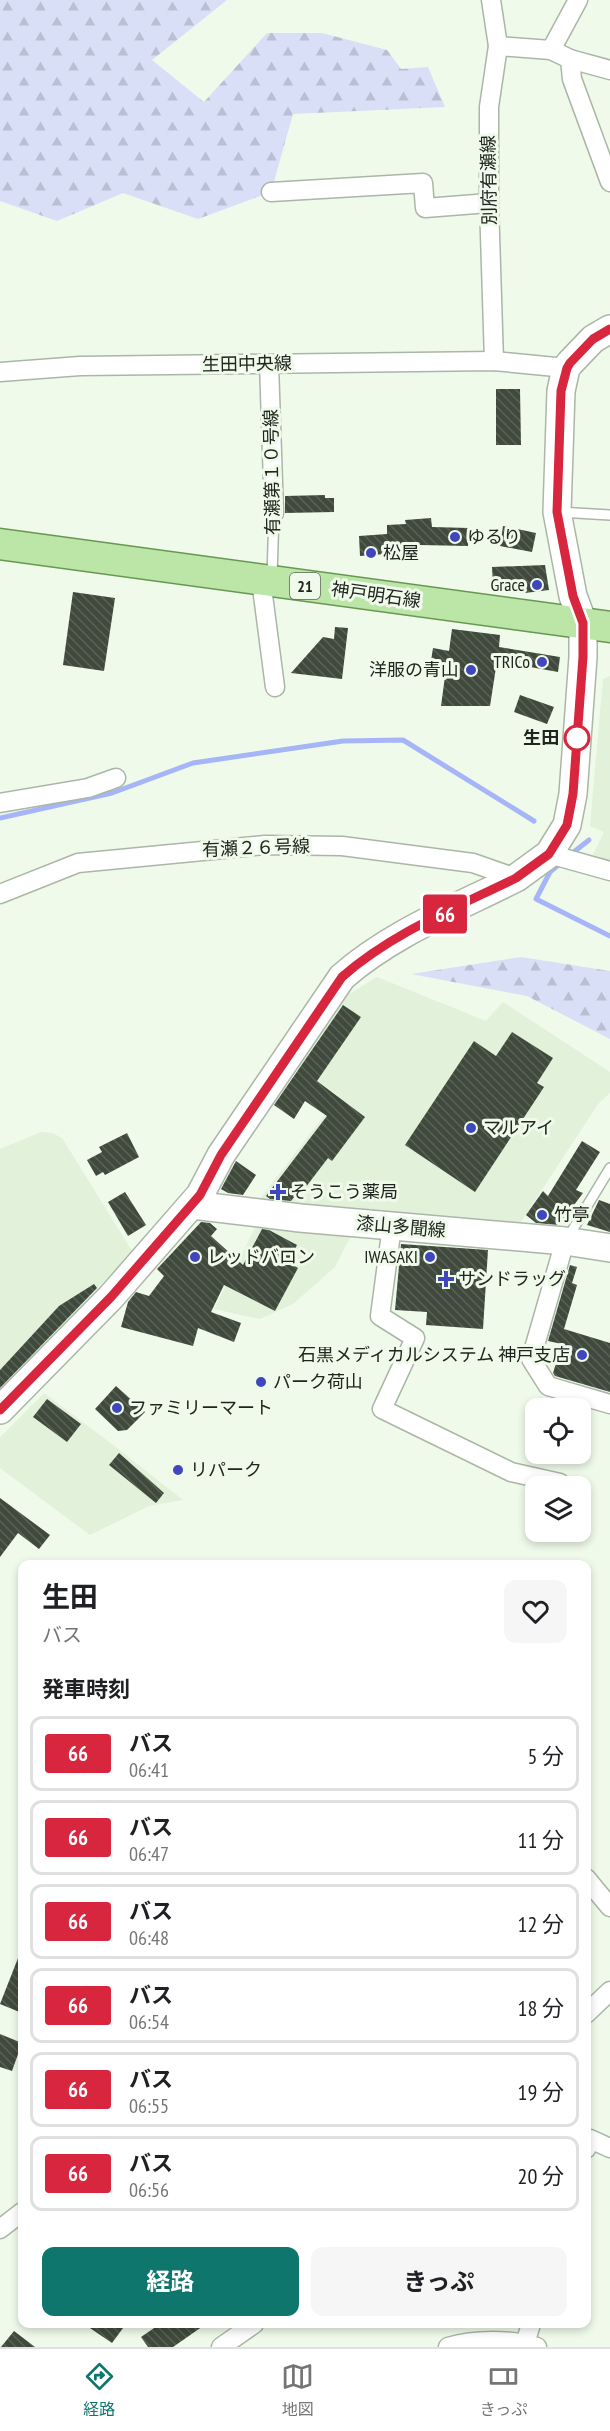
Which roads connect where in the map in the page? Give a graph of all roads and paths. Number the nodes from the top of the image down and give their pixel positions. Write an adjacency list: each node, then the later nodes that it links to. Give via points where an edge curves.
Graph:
1 (491, 0): 3 (street, 別府有瀬線)
2 (578, 0): 4 (street)
3 (498, 46): 4 (street); 9 (street, 別府有瀬線, via 489,107)
4 (551, 50): 5 (street)
5 (570, 59): 6 (street); 7 (street, via 573,79)
6 (610, 70)
7 (610, 182)
8 (271, 192): 9 (street, via 423,183 425,208)
9 (489, 203): 11 (street, 別府有瀬線)
10 (610, 329): 13 (main road, via 593,339)
11 (494, 362): 12 (street, 生田中央線); 13 (street, 生田中央線)
12 (269, 364): 14 (street, 生田中央線, via 80,366); 16 (street, 有瀬第１０号線)
13 (567, 368): 15 (main road, via 561,391)
14 (0, 372)
15 (557, 512): 17 (lane); 20 (main road, via 573,596)
16 (274, 513): 19 (lane, 有瀬第１０号線)
17 (610, 515)
18 (0, 544): 19 (main road, 神戸明石線 / 21)
19 (266, 580): 20 (main road, 神戸明石線 / 21); 21 (street, 有瀬第１０号線)
20 (596, 625): 24 (main road, via 583,657 573,794 567,825)
21 (275, 687)
22 (116, 778): 23 (street, via 88,788)
23 (0, 803)
24 (549, 854): 25 (street); 26 (main road)
25 (610, 871)
26 (516, 878): 27 (street, 有瀬２６号線, via 473,863 342,846 265,845 78,863); 29 (main road, via 387,943 342,977 221,1155)
27 (0, 894)
28 (610, 1168): 31 (lane)
29 (192, 1205): 30 (main road, 漆山多聞線); 34 (main road, via 111,1297)
30 (392, 1226): 31 (main road, 漆山多聞線); 35 (street, via 380,1316 415,1338 382,1409 511,1472)
31 (565, 1241): 32 (main road, 漆山多聞線); 33 (street, via 531,1359 548,1386)
32 (610, 1248)
33 (610, 1404)
34 (0, 1410)
35 (529, 1476)
36 (591, 1884): 37 (street)
37 (610, 1907)
38 (610, 1990): 39 (street)
39 (591, 2008)
40 (591, 2145): 41 (street)
41 (610, 2148)
42 (18, 2215): 43 (street)
43 (0, 2229)
44 (248, 2328): 47 (street)
45 (531, 2328): 46 (street)
46 (529, 2346): 48 (street, via 467,2341)
47 (221, 2347)
48 (448, 2347)

